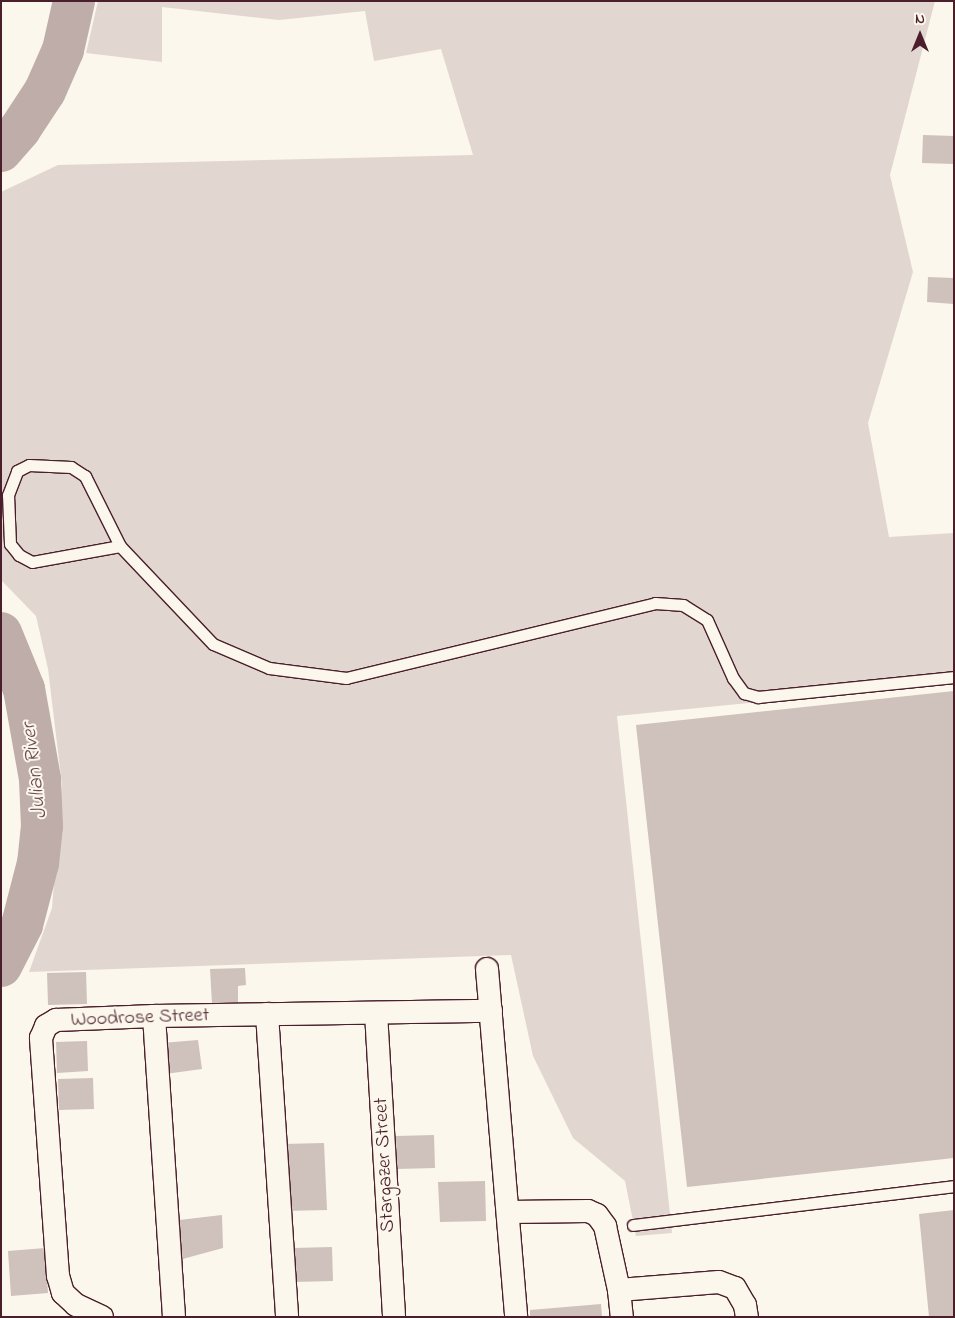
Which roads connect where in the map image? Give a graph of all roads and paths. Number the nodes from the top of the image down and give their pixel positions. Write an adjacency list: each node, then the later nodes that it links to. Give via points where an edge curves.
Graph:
1 (120, 546): 1 (lane, via 32,562 19,555 10,544 8,495 17,471 30,465 71,467 85,476); 2 (lane, via 213,644 268,668 346,678 655,603 683,605 707,620 734,678 744,693 758,698)
2 (954, 677)
3 (487, 970): 4 (street)
4 (491, 1011): 5 (street, Woodrose Street); 9 (street)
5 (376, 1013): 6 (street, Woodrose Street); 15 (street, Stargazer Street)
6 (267, 1014): 7 (street, Woodrose Street); 14 (street)
7 (154, 1016): 12 (street, Woodrose Street, via 56,1020 46,1026 41,1038 58,1276 63,1293 76,1305); 13 (street)
8 (954, 1186): 10 (lane)
9 (508, 1212): 11 (street, via 588,1211 597,1215 605,1226); 16 (street)
10 (633, 1225)
11 (619, 1290): 17 (street); 18 (street, via 719,1282 735,1288 745,1305)
12 (102, 1317)
13 (174, 1317)
14 (287, 1317)
15 (394, 1317)
16 (516, 1317)
17 (622, 1317)
18 (747, 1317)

